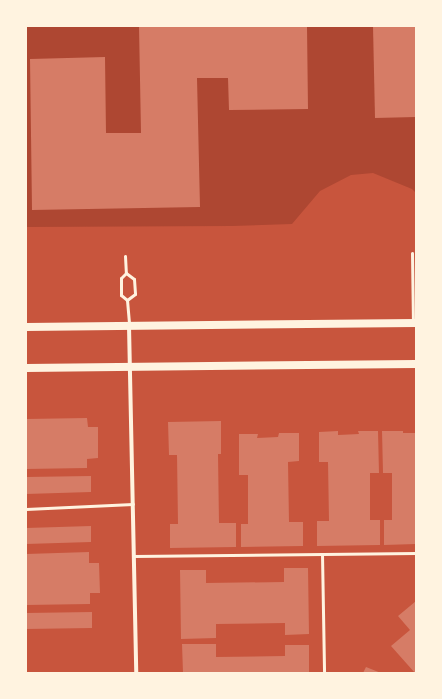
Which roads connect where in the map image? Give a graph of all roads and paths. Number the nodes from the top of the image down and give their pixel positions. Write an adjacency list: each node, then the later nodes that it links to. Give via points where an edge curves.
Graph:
1 (412, 252): 5 (lane)
2 (125, 256): 3 (lane)
3 (126, 273): 4 (lane, via 120,278 121,295); 4 (lane, via 134,279 135,294)
4 (128, 300): 6 (lane)
5 (415, 323): 6 (main road)
6 (129, 325): 7 (main road); 9 (street)
7 (26, 327)
8 (416, 364): 9 (main road)
9 (130, 367): 10 (main road); 11 (street)
10 (26, 368)
11 (133, 504): 12 (lane); 15 (street)
12 (26, 509)
13 (416, 553): 14 (lane)
14 (322, 554): 15 (lane); 17 (lane)
15 (134, 556): 16 (street)
16 (136, 673)
17 (324, 673)

